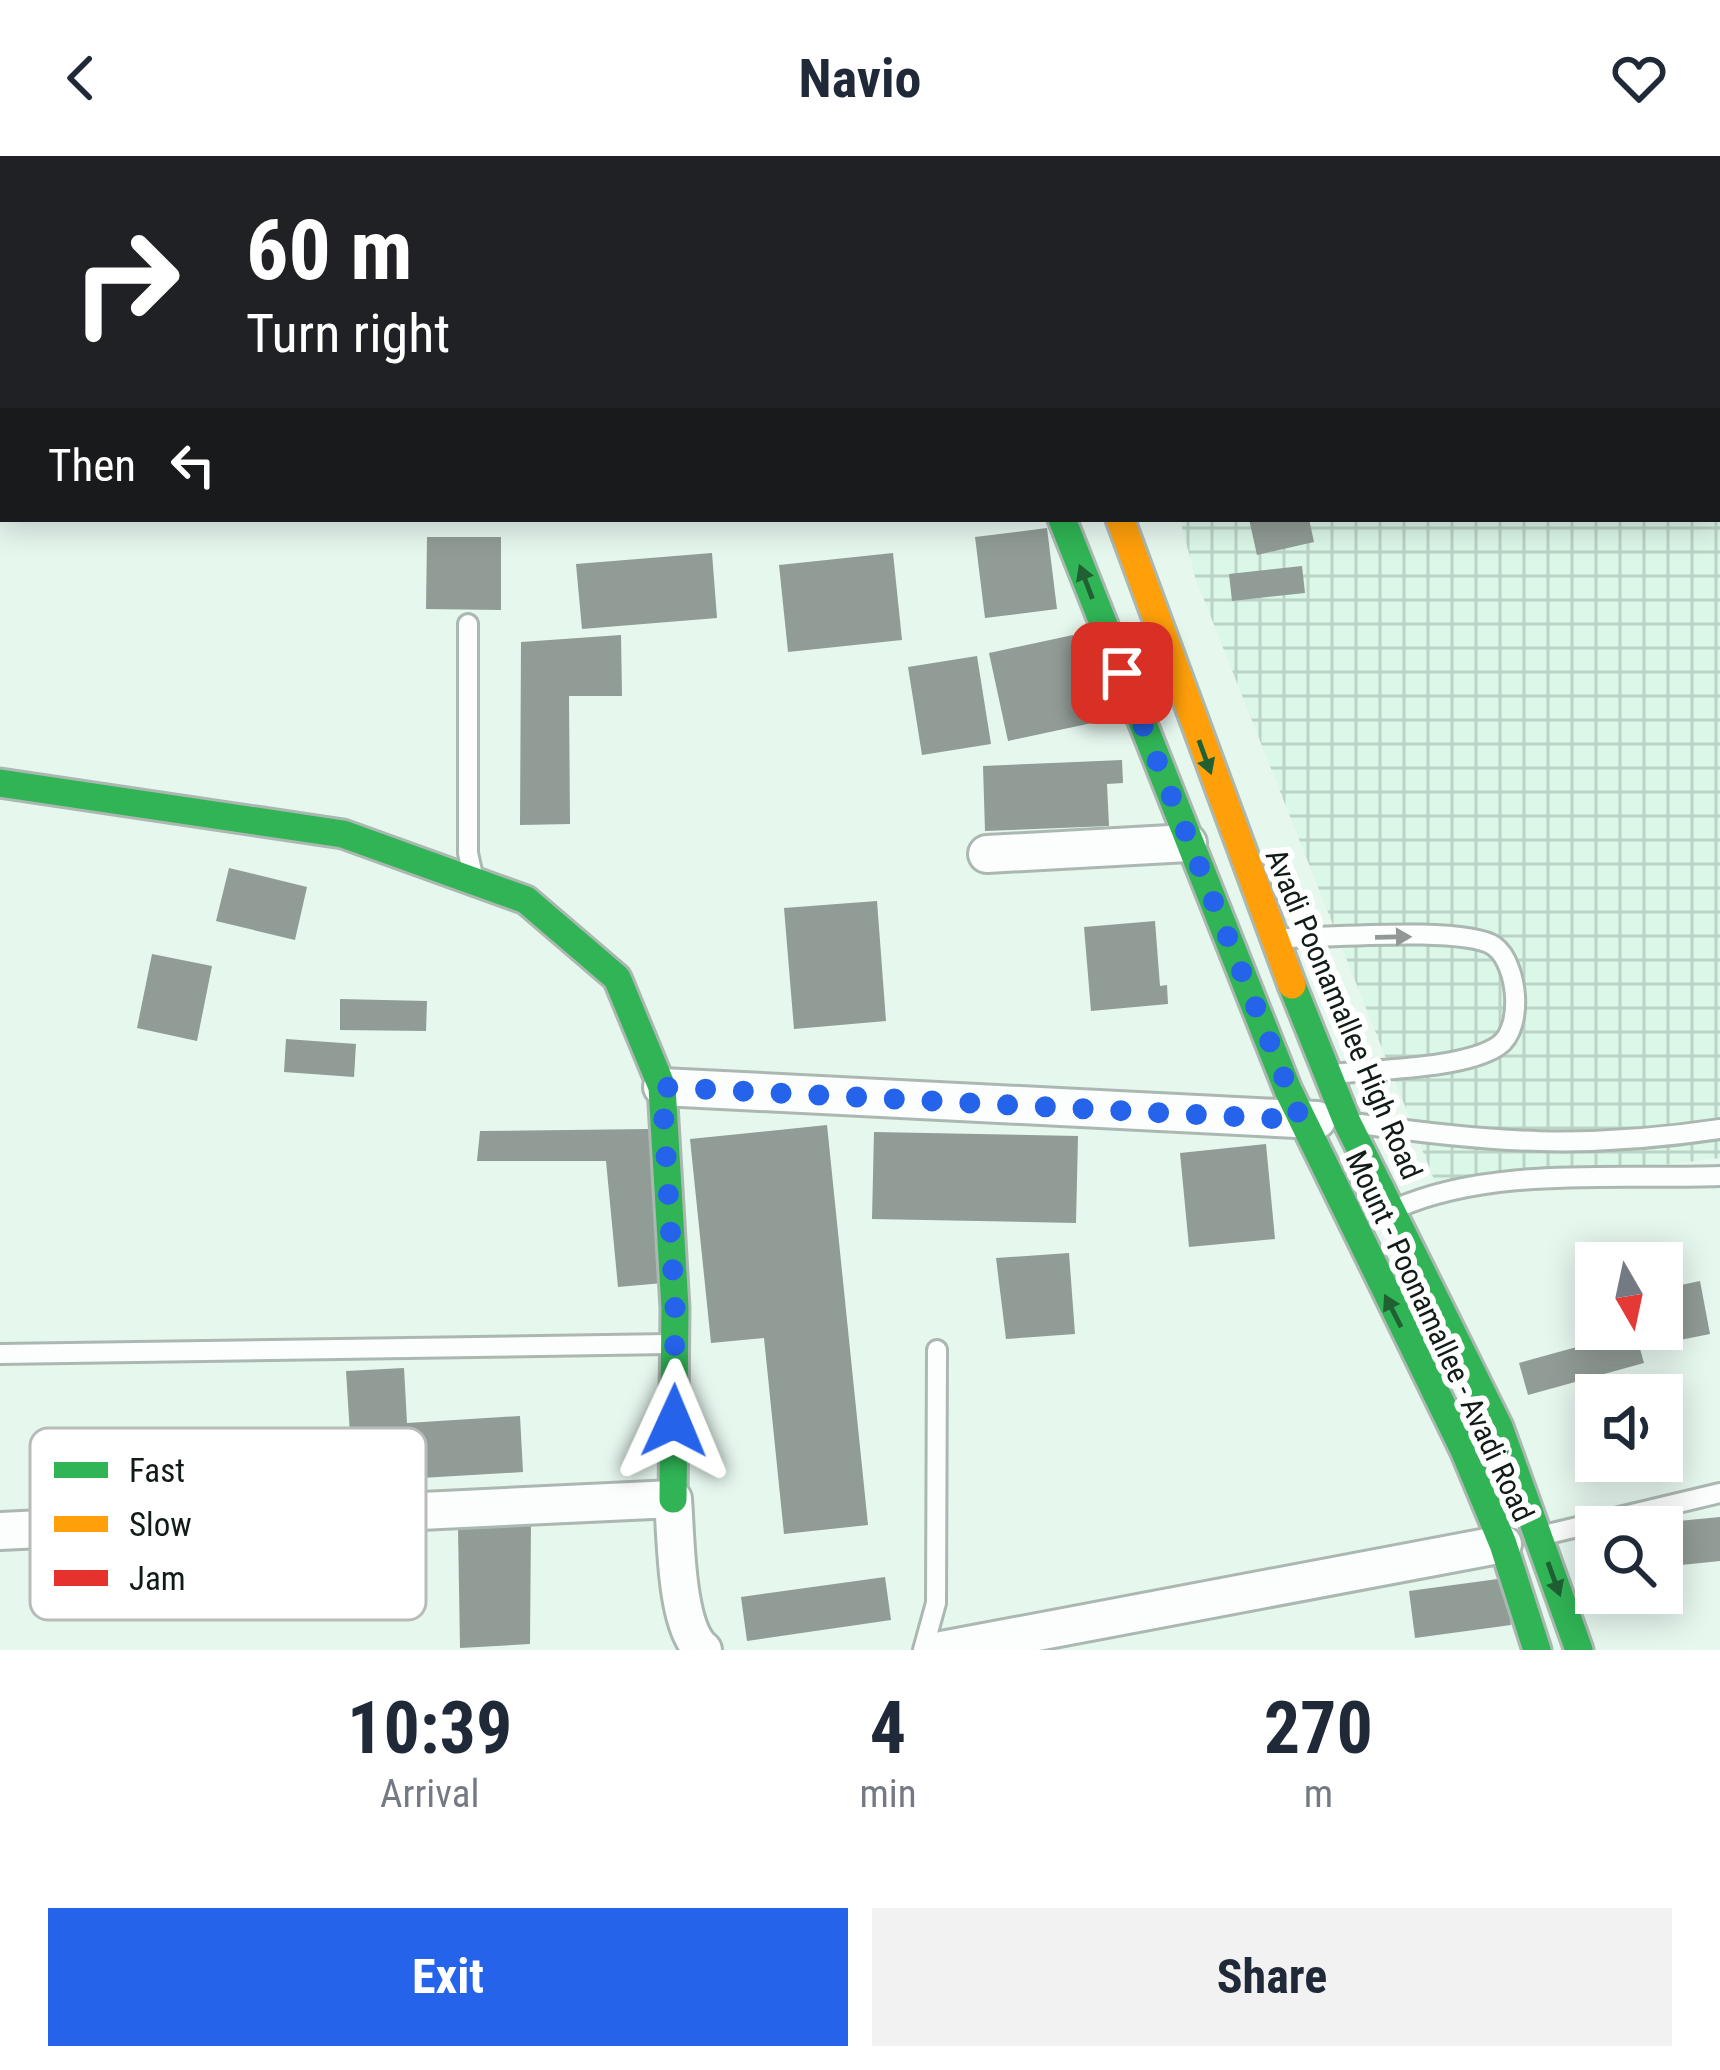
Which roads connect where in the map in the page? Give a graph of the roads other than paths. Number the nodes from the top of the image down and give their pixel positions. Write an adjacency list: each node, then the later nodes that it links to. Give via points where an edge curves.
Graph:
1 (1063, 522): 5 (main road, Mount - Poonamallee - Avadi Road, one-way to 1)
2 (1122, 524): 8 (main road, Avadi Poonamallee High Road, one-way to 8)
3 (468, 624): 7 (lane)
4 (0, 783): 7 (main road, via 343,834)
5 (1188, 843): 6 (street); 11 (main road, Mount - Poonamallee - Avadi Road)
6 (987, 854)
7 (474, 881): 10 (main road, via 526,900 617,978)
8 (1276, 938): 9 (main road, Avadi Poonamallee High Road); 9 (lane, one-way to 9, via 1459,936 1494,946 1509,964 1514,1013 1501,1045 1476,1056)
9 (1330, 1074): 12 (main road, Avadi Poonamallee High Road)
10 (662, 1087): 11 (street); 16 (main road)
11 (1301, 1120): 12 (street); 24 (main road, Mount - Poonamallee - Avadi Road, one-way to 11, via 1464,1450)
12 (1347, 1122): 13 (lane, via 1487,1142 1593,1145); 15 (main road, Avadi Poonamallee High Road)
13 (1720, 1130)
14 (1720, 1176): 15 (lane, via 1443,1188)
15 (1392, 1210): 24 (main road, Avadi Poonamallee High Road, via 1499,1426)
16 (675, 1344): 18 (lane); 20 (main road)
17 (938, 1350): 26 (lane, via 936,1603)
18 (0, 1354)
19 (1720, 1493): 24 (lane)
20 (673, 1499): 21 (street); 25 (street, via 683,1612)
21 (426, 1511)
22 (30, 1530): 23 (street)
23 (0, 1531)
24 (1521, 1540): 27 (street); 28 (main road, Mount - Poonamallee - Avadi Road); 29 (main road, Avadi Poonamallee High Road, one-way to 29)
25 (697, 1648)
26 (923, 1650)
27 (943, 1650)
28 (1537, 1650)
29 (1579, 1650)

